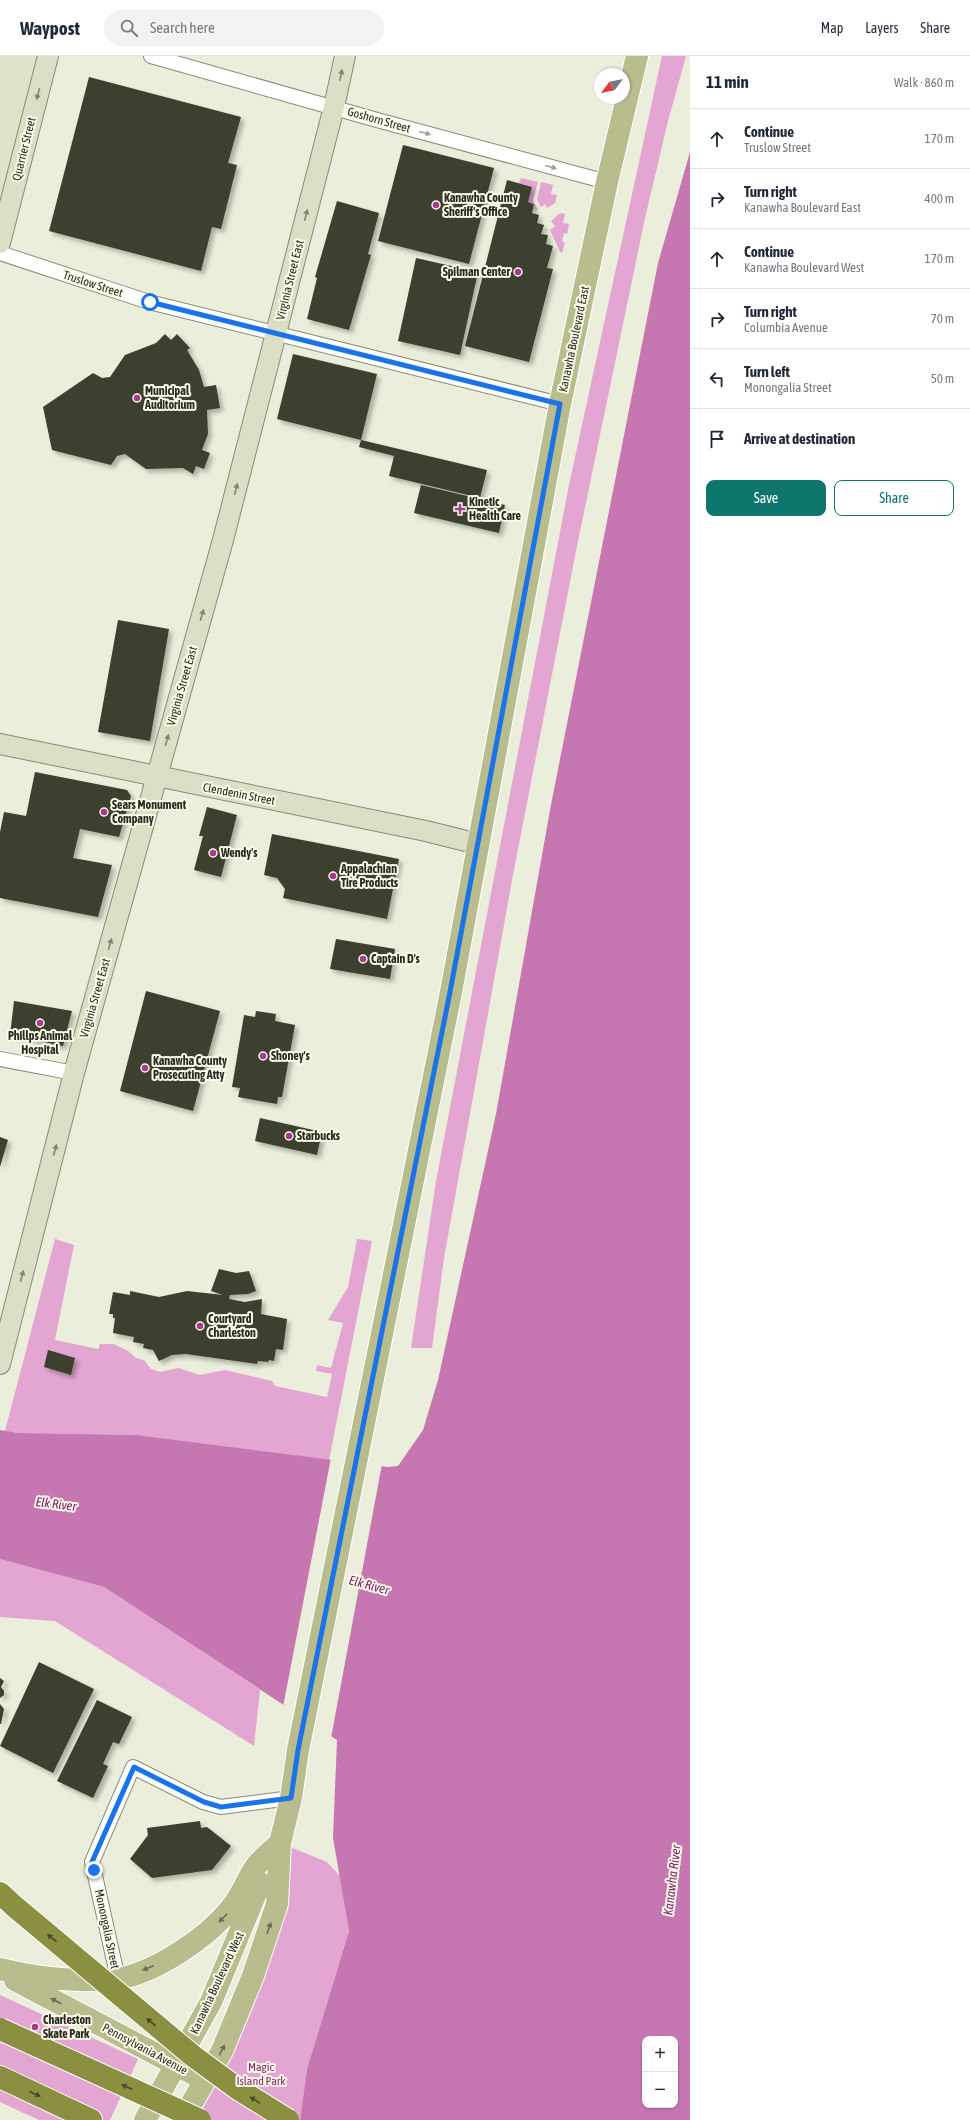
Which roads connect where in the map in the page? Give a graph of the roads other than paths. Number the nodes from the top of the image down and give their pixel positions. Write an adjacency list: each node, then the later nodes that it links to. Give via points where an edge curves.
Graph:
1 (48, 56): 7 (main road, Quarrier Street, one-way to 7)
2 (151, 56): 5 (street, Goshorn Street)
3 (345, 56): 5 (main road, Virginia Street East, one-way to 3)
4 (637, 56): 6 (main road, Kanawha Boulevard East)
5 (334, 107): 6 (street, Goshorn Street, one-way to 6); 9 (main road, Virginia Street East, one-way to 5)
6 (607, 182): 10 (main road, Kanawha Boulevard East)
7 (0, 243)
8 (0, 253): 9 (street, Truslow Street, via 150,302)
9 (276, 334): 10 (street, Truslow Street); 12 (main road, Virginia Street East, one-way to 9, via 221,547)
10 (560, 404): 13 (main road, Kanawha Boulevard East)
11 (0, 744): 12 (main road, Clendenin Street)
12 (157, 777): 13 (main road, Clendenin Street, via 426,831); 15 (main road, Virginia Street East, one-way to 12)
13 (478, 844): 17 (main road, Kanawha Boulevard East)
14 (0, 1059): 15 (street)
15 (74, 1073): 16 (main road, Virginia Street East, one-way to 15)
16 (0, 1364)
17 (372, 1378): 18 (main road, Kanawha Boulevard West, via 298,1750)
18 (291, 1798): 19 (main road, Kanawha Boulevard West); 23 (street, Monongalia Street, via 221,1807 204,1802 134,1767 92,1862)
19 (280, 1843): 23 (main road, one-way to 23, via 255,1867 231,1909 202,1938 150,1968); 25 (main road, Kanawha Boulevard West, via 253,1897 211,2002); 27 (main road, Kanawha Boulevard West, one-way to 19, via 222,2051 237,2017 277,1904)
20 (5, 1899): 32 (highway, one-way to 20, bridge, via 238,2089 193,2056)
21 (0, 1969): 23 (main road, via 64,1981)
22 (0, 1972): 25 (main road, Pennsylvania Avenue, one-way to 22)
23 (118, 1979)
24 (0, 2029): 31 (highway, one-way to 24, bridge)
25 (176, 2066): 27 (main road, Pennsylvania Avenue); 29 (main road, Kanawha Boulevard West)
26 (0, 2077): 28 (highway, one-way to 28)
27 (205, 2080): 30 (main road, Kanawha Boulevard West)
28 (91, 2120)
29 (146, 2120)
30 (182, 2120)
31 (200, 2120)
32 (288, 2120)

